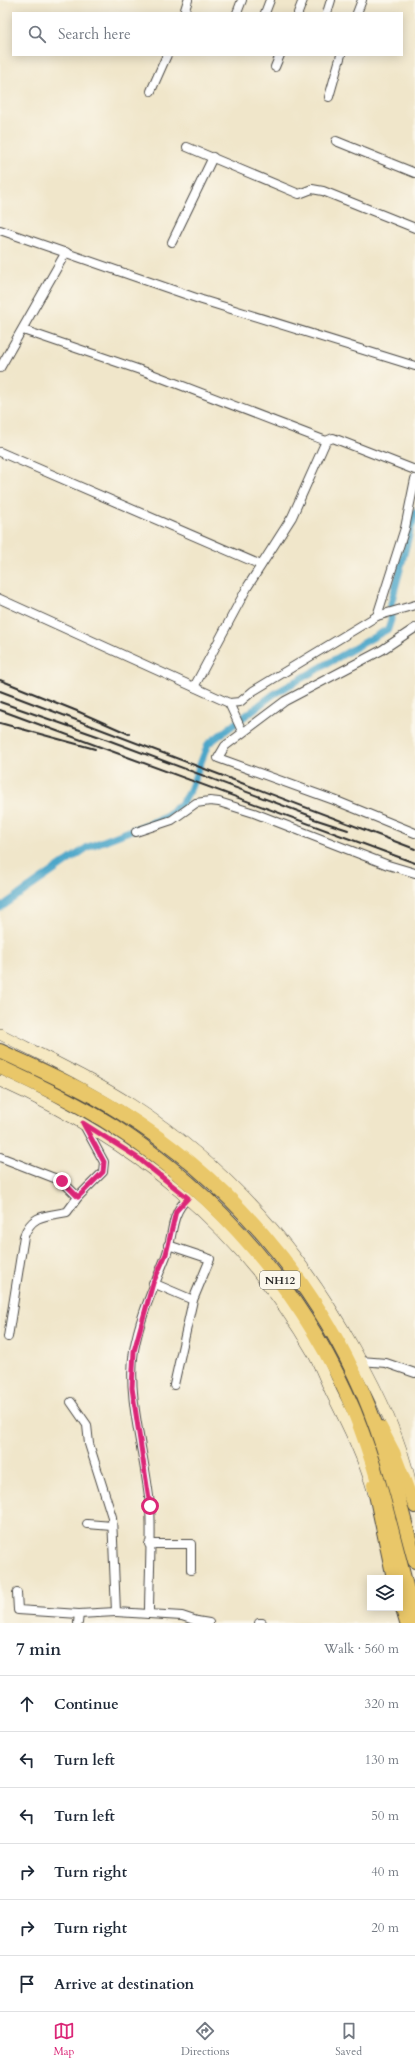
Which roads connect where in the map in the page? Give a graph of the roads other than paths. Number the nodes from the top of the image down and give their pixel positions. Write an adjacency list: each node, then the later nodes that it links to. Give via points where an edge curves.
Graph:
1 (188, 0): 7 (street)
2 (242, 0): 8 (street)
3 (270, 0): 9 (street)
4 (303, 0): 10 (street)
5 (331, 0): 11 (street)
6 (362, 0): 12 (street)
7 (184, 12)
8 (237, 12)
9 (264, 12)
10 (298, 12)
11 (326, 12)
12 (357, 12)
13 (167, 56): 17 (street)
14 (280, 56): 16 (street)
15 (341, 56): 18 (street)
16 (275, 68)
17 (151, 91)
18 (329, 97)
19 (336, 141): 22 (street)
20 (187, 147): 21 (street)
21 (213, 158): 23 (street, via 299,194 312,189 323,191); 25 (street)
22 (415, 173)
23 (415, 228)
24 (0, 230): 26 (street)
25 (172, 242)
26 (66, 252): 27 (street); 28 (street, via 202,300)
27 (23, 330): 29 (street); 30 (street, via 149,373)
28 (415, 366)
29 (0, 368)
30 (326, 441): 32 (street, via 333,438); 34 (street, via 292,517)
31 (0, 452): 34 (street)
32 (415, 470)
33 (415, 479): 37 (street, via 405,528)
34 (261, 566): 39 (street)
35 (0, 599): 39 (street)
36 (415, 606): 37 (street)
37 (377, 616): 40 (street, via 253,691 240,702)
38 (415, 628): 41 (street, via 382,650 285,701)
39 (194, 687): 40 (street)
40 (229, 703): 41 (street)
41 (242, 732): 43 (street, via 225,746 218,758 334,800)
42 (136, 832): 44 (street, via 172,820 196,804 219,802)
43 (415, 833)
44 (415, 873)
45 (0, 1034): 57 (street, via 132,1105 210,1163 249,1202 301,1262 323,1294)
46 (0, 1051): 60 (highway, NH12, via 120,1112 180,1154 238,1207 275,1249 312,1298 344,1353)
47 (0, 1067): 62 (highway, NH12, via 93,1114 134,1140 179,1174 228,1219 277,1277 301,1311 344,1390)
48 (0, 1081): 49 (street)
49 (83, 1123): 51 (street, via 104,1162 103,1172); 52 (street, via 138,1158)
50 (0, 1157): 51 (street, via 62,1181)
51 (78, 1197): 56 (street, via 67,1212 36,1218 28,1226 24,1236)
52 (188, 1198): 53 (street, via 176,1211); 64 (street, via 228,1236 271,1288 299,1330 354,1436)
53 (168, 1245): 54 (street); 55 (street, via 210,1258)
54 (153, 1283): 55 (street); 68 (street, via 134,1351 132,1388 150,1506)
55 (193, 1300): 59 (street)
56 (8, 1337)
57 (361, 1361): 58 (street, via 386,1363); 63 (street, via 398,1436)
58 (415, 1373)
59 (174, 1385)
60 (364, 1395): 65 (main road, via 394,1452); 69 (highway, NH12, via 384,1452)
61 (72, 1402): 67 (street, via 87,1425 89,1444 112,1517)
62 (365, 1441): 64 (main road); 73 (highway, NH12, via 384,1503)
63 (415, 1500)
64 (377, 1503): 71 (main road)
65 (415, 1508)
66 (87, 1524): 67 (street)
67 (112, 1526): 74 (street)
68 (149, 1544): 70 (street, via 191,1544); 76 (street)
69 (415, 1561)
70 (191, 1570)
71 (392, 1575)
72 (17, 1593): 75 (street, via 18,1610)
73 (409, 1610): 80 (main road)
74 (116, 1612): 75 (street); 76 (street)
75 (79, 1614): 78 (street)
76 (149, 1614): 77 (street, via 182,1616)
77 (197, 1622): 79 (street)
78 (78, 1623)
79 (209, 1623)
80 (406, 1623)

